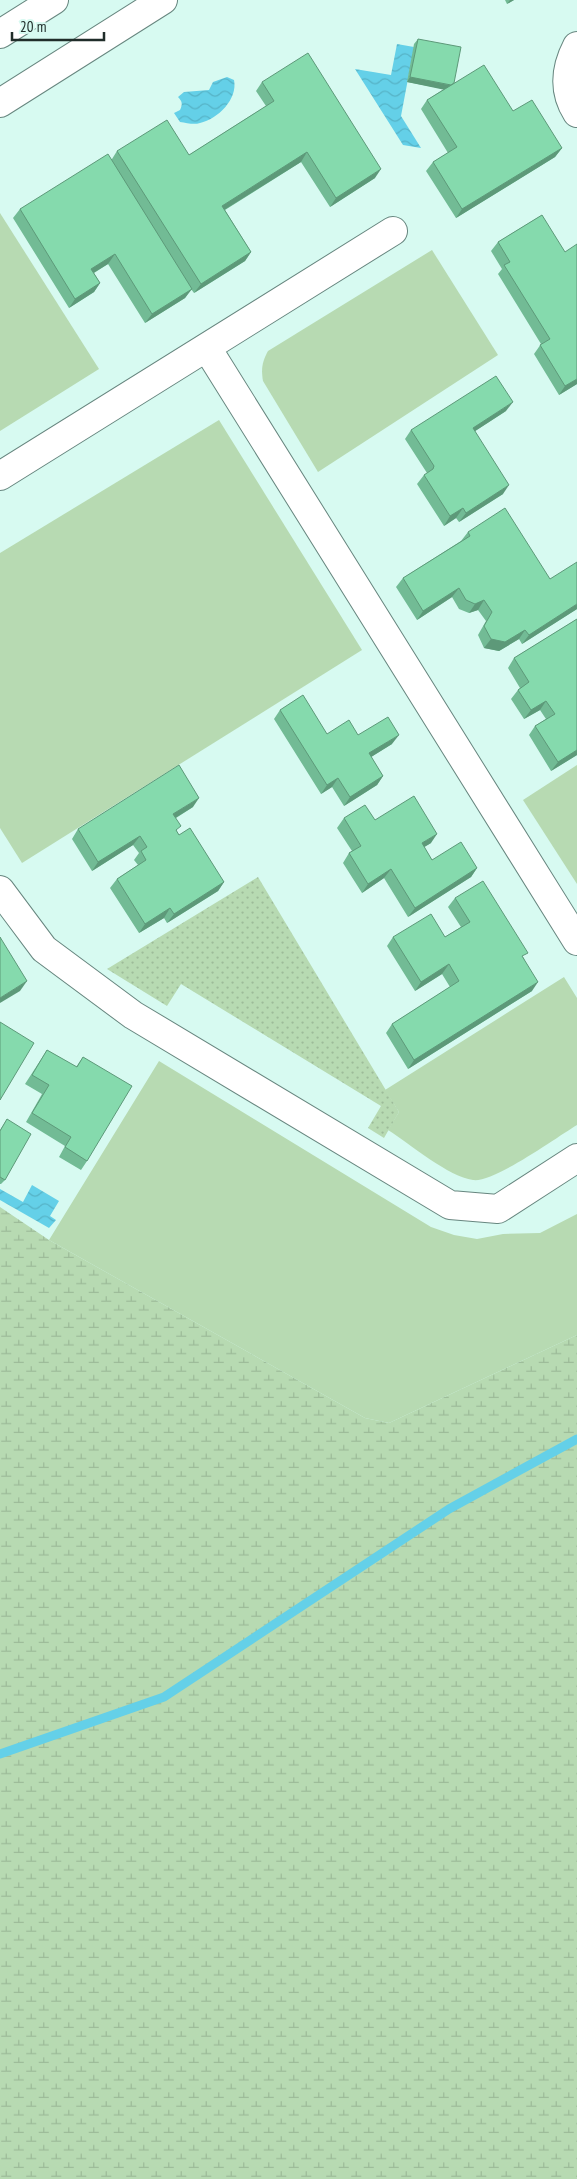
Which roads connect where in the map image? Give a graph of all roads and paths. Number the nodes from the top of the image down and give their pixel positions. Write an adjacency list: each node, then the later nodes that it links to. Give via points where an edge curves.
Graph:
1 (54, 0): 3 (street)
2 (163, 0): 5 (street)
3 (0, 34)
4 (577, 46): 6 (street, via 569,62 566,87)
5 (0, 103)
6 (577, 113)
7 (393, 231): 8 (street)
8 (207, 348): 9 (street); 11 (street)
9 (0, 476)
10 (0, 890): 12 (street, via 44,949 133,1015 450,1204 498,1209)
11 (577, 942)
12 (577, 1158)

